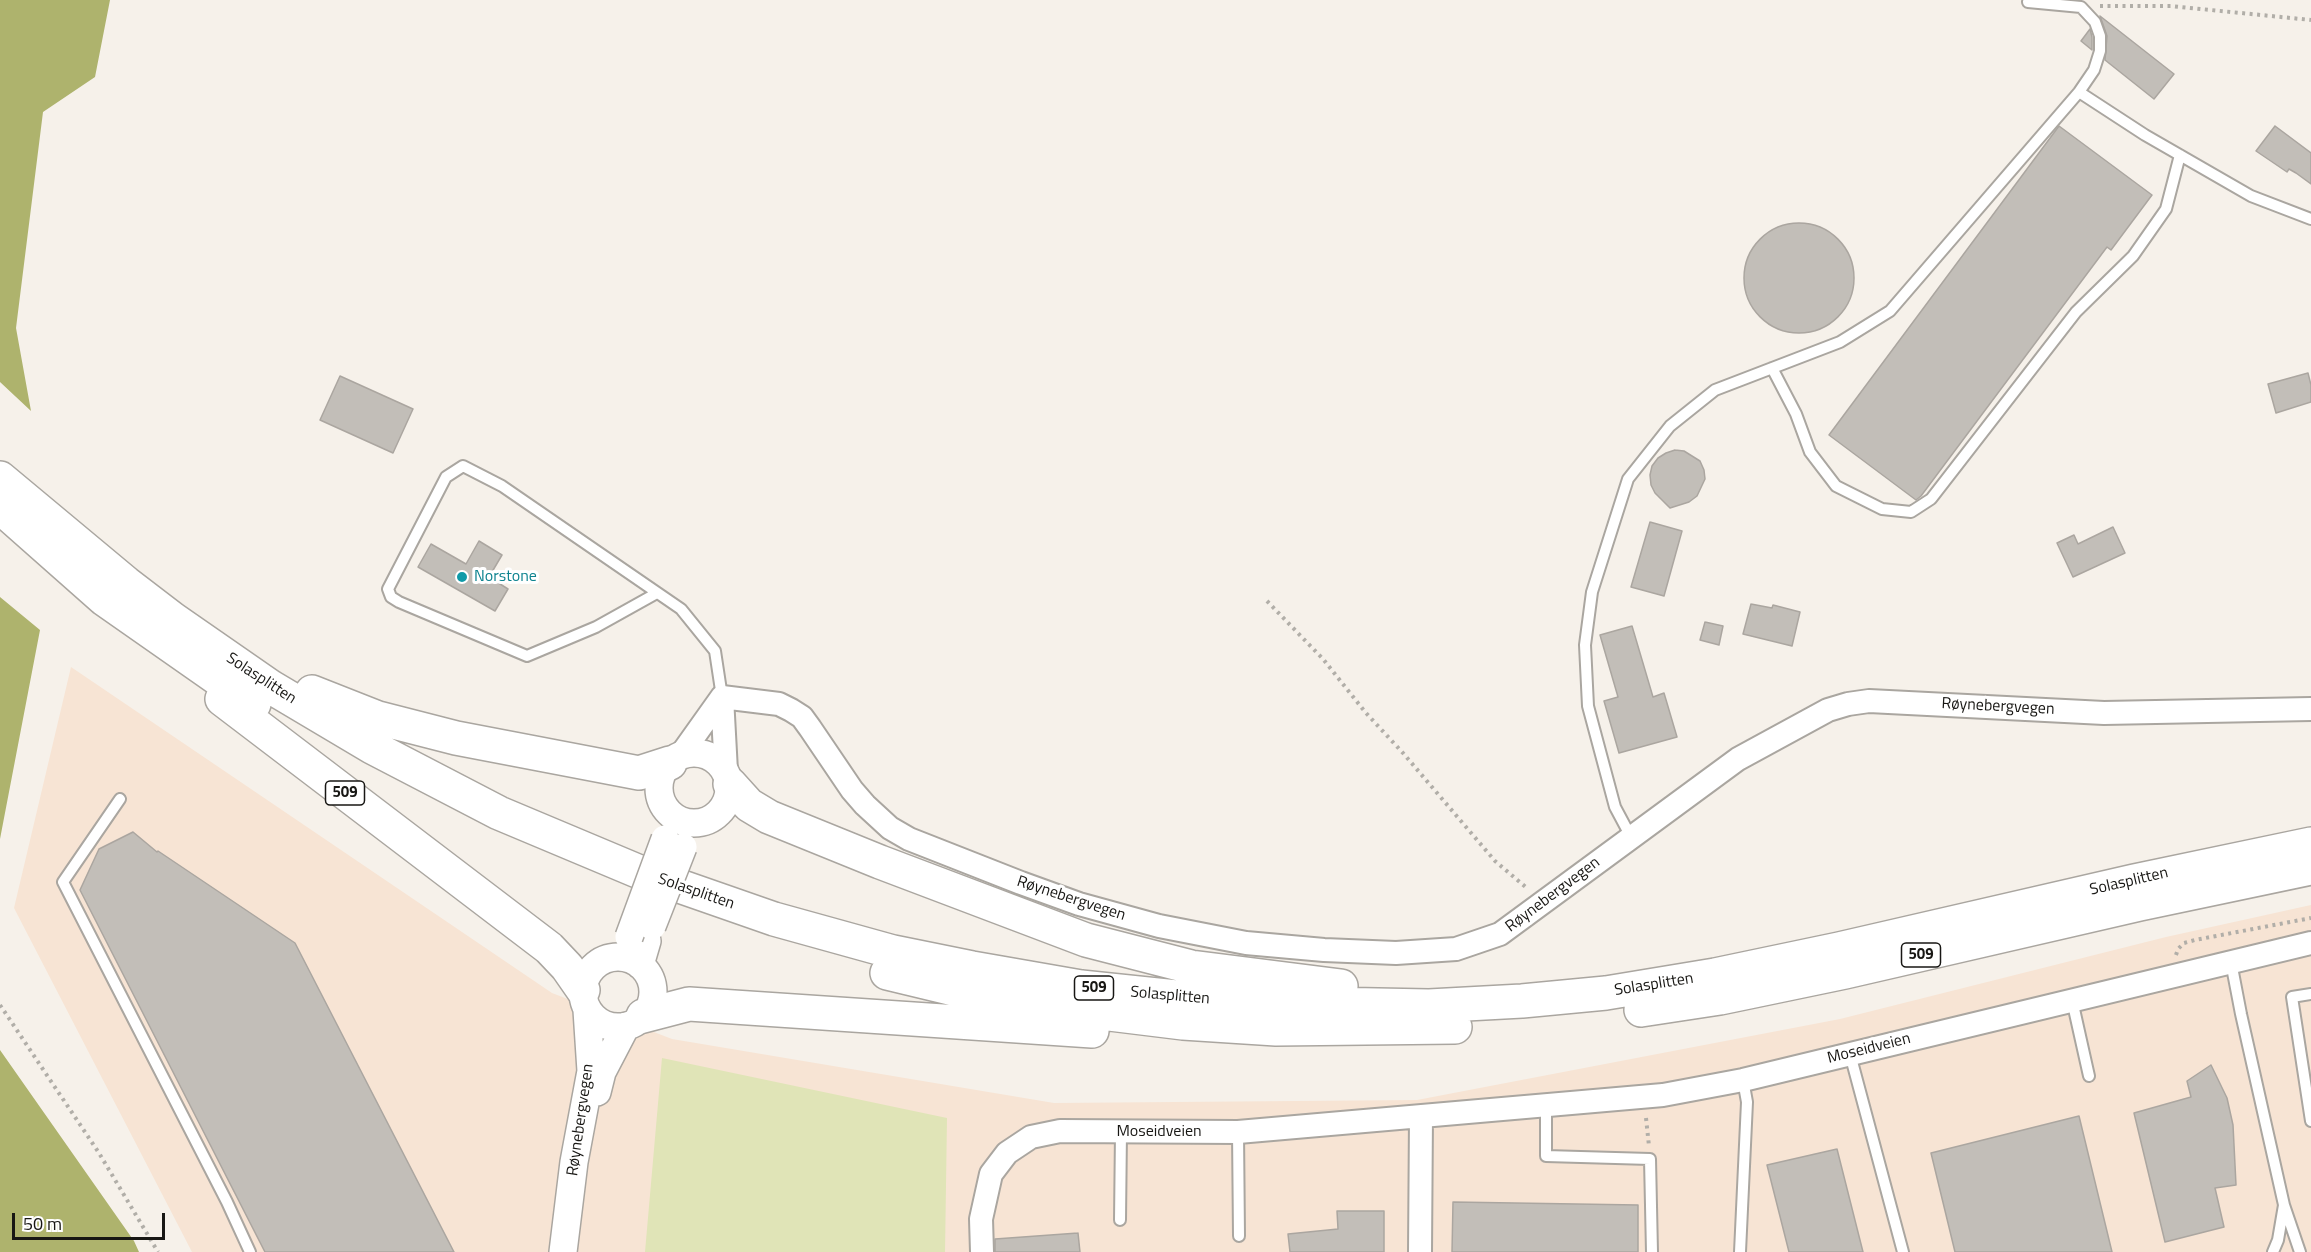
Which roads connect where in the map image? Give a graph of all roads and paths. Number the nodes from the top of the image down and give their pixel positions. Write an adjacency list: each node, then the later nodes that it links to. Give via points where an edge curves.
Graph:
1 (2028, 2): 2 (lane)
2 (2081, 6): 3 (path, via 2170,6); 4 (lane, via 2095,22 2100,43 2094,70)
3 (2311, 20)
4 (2079, 92): 5 (lane); 7 (lane, via 1890,311 1840,342)
5 (2180, 155): 6 (lane, via 2251,196); 7 (lane, via 2166,209 2133,256 2076,312 1932,499 1911,512 1882,509 1836,486 1810,452)
6 (2311, 219)
7 (1772, 368): 20 (lane, via 1714,390 1670,426 1628,479 1592,592 1585,645 1588,706 1614,807)
8 (0, 478): 10 (highway, Solasplitten / 509)
9 (0, 507): 10 (highway, Solasplitten / 509)
10 (115, 591): 15 (highway, 509, via 328,700 378,718 456,738 639,773); 31 (highway, 509, via 195,679 549,948 567,967); 33 (highway, Solasplitten / 509, via 182,626 271,687 499,813 642,873 774,919 893,952 1081,987 1286,1003 1429,1005); 36 (highway, Solasplitten / 509, via 259,706 423,799 634,892 766,939 966,992 1124,1016)
11 (657, 593): 11 (lane, via 502,486 463,466 446,477 388,589 399,602 527,656 596,627); 13 (lane, via 681,609 714,651)
12 (1267, 601): 24 (path, via 1323,659 1495,861)
13 (722, 697): 15 (street); 16 (street); 24 (street, Røynebergvegen, via 779,704 802,717 865,805 909,839 1051,894 1159,926 1283,947 1365,953 1437,952 1500,934)
14 (2311, 709): 20 (street, Røynebergvegen, via 2104,713 1869,701 1848,704 1828,710 1738,759)
15 (675, 759): 16 (street, via 692,753 704,754 717,760); 18 (street, via 662,773 658,786)
16 (728, 778): 19 (street, via 729,797 724,809); 33 (highway, 509, via 749,804 769,817 1086,940 1202,969 1377,990)
17 (120, 800): 52 (lane, via 63,882)
18 (667, 811): 19 (street, via 677,820); 21 (street)
19 (702, 824): 21 (street)
20 (1631, 837): 24 (street, Røynebergvegen)
21 (674, 843): 27 (street, bridge)
22 (2311, 844): 33 (highway, Solasplitten / 509, via 1715,975 1606,993)
23 (2311, 868): 36 (highway, Solasplitten / 509, via 1696,1002 1529,1023)
24 (1545, 902)
25 (2311, 918): 29 (path, via 2184,944 2178,949)
26 (2311, 943): 28 (street, Moseidveien)
27 (639, 948): 31 (street, via 623,947 592,968 587,975); 35 (street, Røynebergvegen, via 653,994 648,1010)
28 (2231, 961): 32 (street, Moseidveien); 48 (lane)
29 (2176, 964)
30 (2311, 994): 43 (lane, via 2292,997)
31 (585, 1000): 35 (street, via 594,1018 604,1024); 47 (street, Røynebergvegen, via 591,1071)
32 (2072, 1000): 37 (street, Moseidveien); 38 (lane)
33 (1522, 1001)
34 (0, 1005): 51 (path, via 99,1153)
35 (634, 1021): 36 (highway, 509, via 689,1004 1180,1035); 47 (street, Røynebergvegen, via 602,1072 583,1160)
36 (1275, 1029)
37 (1850, 1053): 39 (street, Moseidveien); 58 (lane)
38 (2089, 1076)
39 (1743, 1080): 40 (street, Moseidveien, via 1663,1095); 57 (lane, via 1747,1102)
40 (1546, 1106): 42 (street, Moseidveien); 46 (lane, via 1546,1156)
41 (1645, 1108): 46 (path)
42 (1421, 1117): 45 (street, Moseidveien); 55 (street)
43 (2311, 1121)
44 (1121, 1132): 45 (street, Moseidveien); 49 (lane); 54 (street, Moseidveien, via 1060,1131 1032,1137 1007,1154 992,1174 985,1196)
45 (1238, 1132): 50 (lane)
46 (1650, 1159): 56 (lane)
47 (570, 1194): 53 (street, Røynebergvegen)
48 (2284, 1206): 59 (lane); 60 (lane)
49 (1120, 1220)
50 (1239, 1236)
51 (158, 1252)
52 (250, 1252)
53 (563, 1252)
54 (981, 1252)
55 (1420, 1252)
56 (1652, 1252)
57 (1740, 1252)
58 (1903, 1252)
59 (2273, 1252)
60 (2300, 1252)

